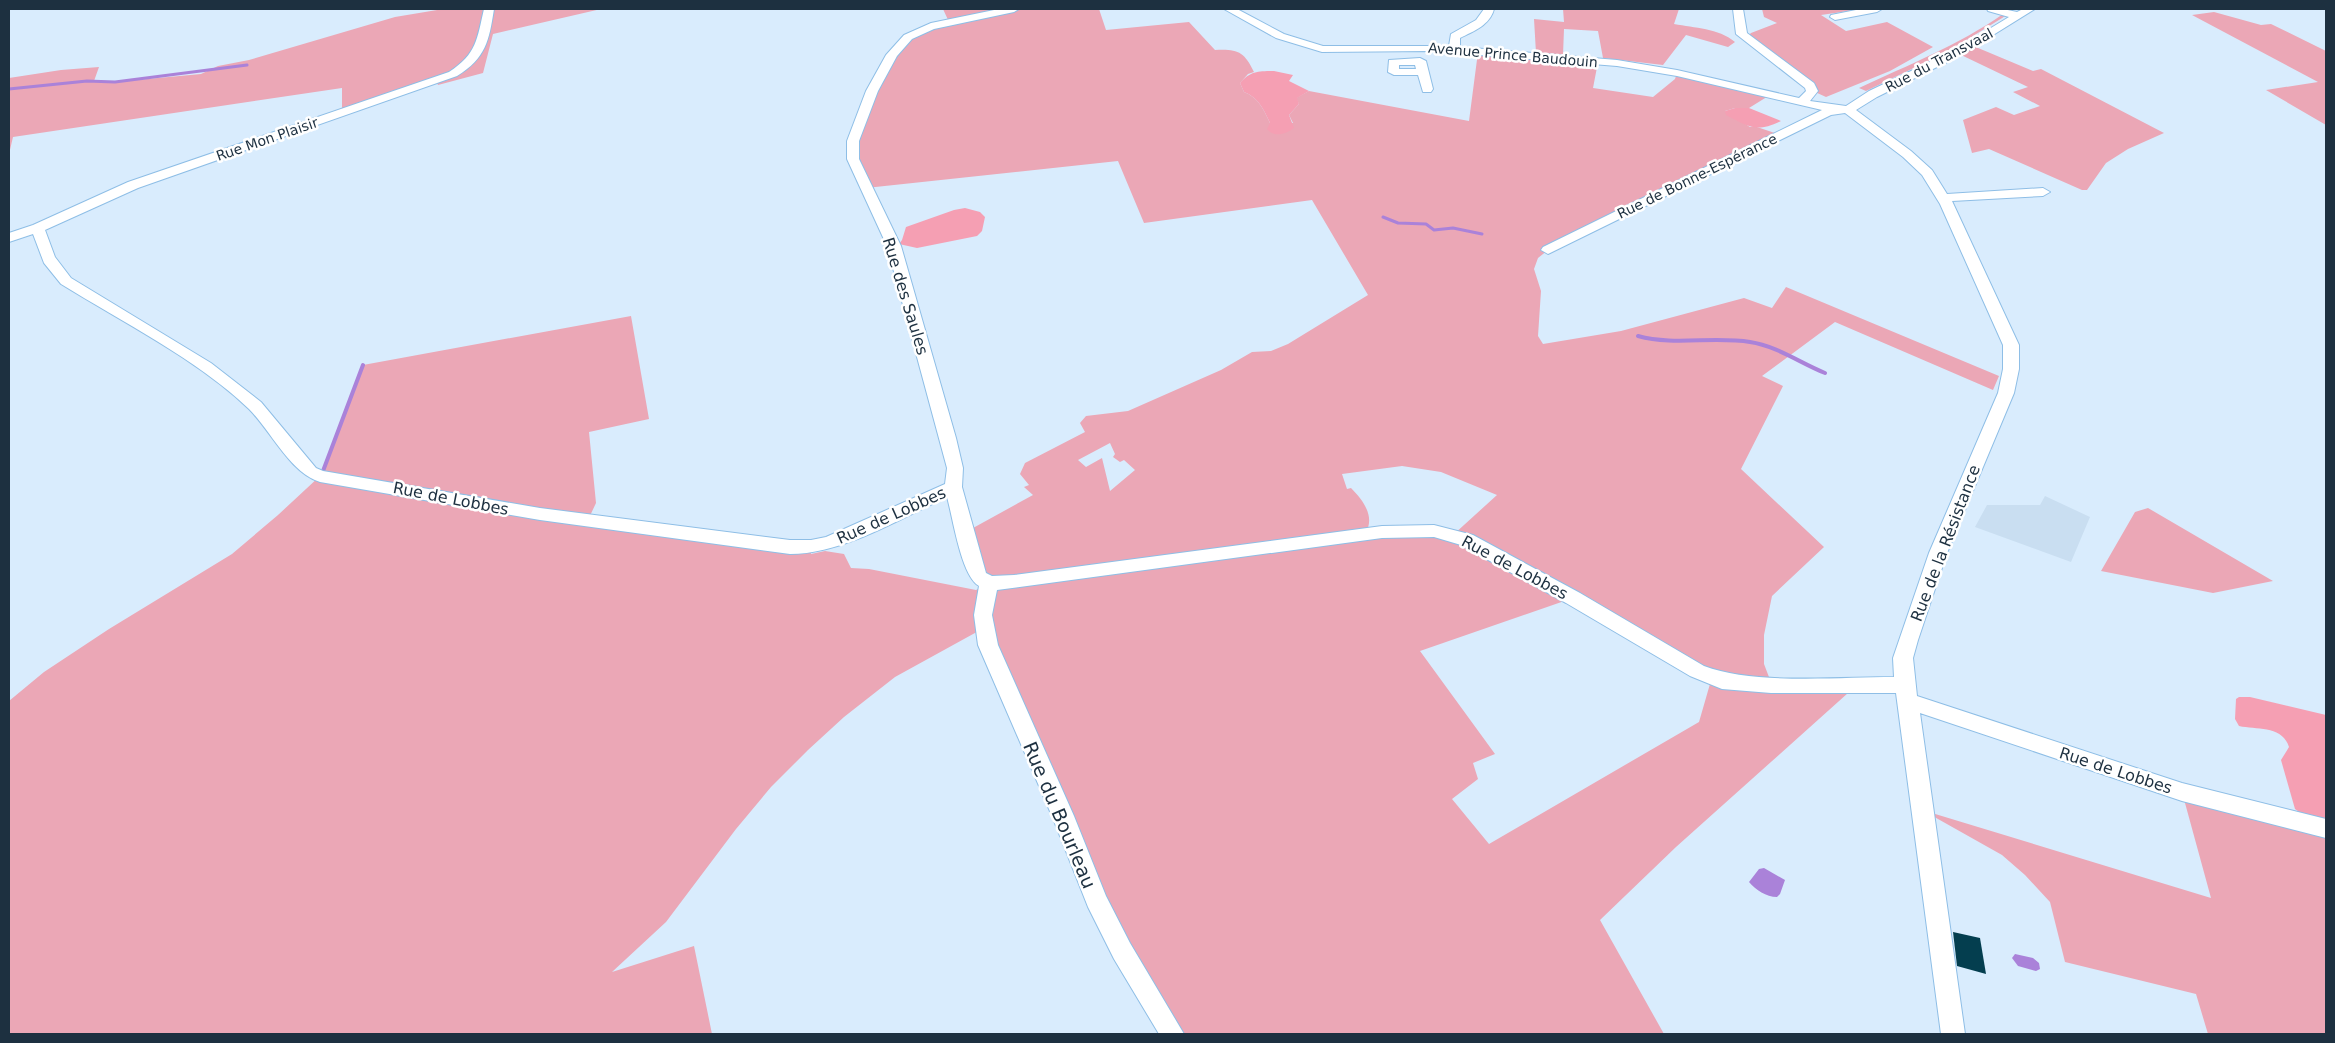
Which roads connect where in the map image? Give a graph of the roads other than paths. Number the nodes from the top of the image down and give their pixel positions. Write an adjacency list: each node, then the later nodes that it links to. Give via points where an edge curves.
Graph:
1 (490, 9): 18 (street, Rue Mon Plaisir, via 479,53 472,62 453,74 133,185)
2 (1014, 9): 21 (street, Rue des Saules, via 931,26 908,38 892,55 872,91 853,141 853,159 895,250 948,438 955,468)
3 (1229, 9): 11 (street, Avenue Prince Baudouin, via 1280,36 1322,49)
4 (1489, 9): 12 (street, via 1482,21 1455,36)
5 (1738, 9): 14 (street, via 1740,27 1746,37 1810,86 1812,91)
6 (1877, 9): 10 (street)
7 (1992, 9): 9 (street)
8 (2030, 9): 9 (street, Rue du Transvaal)
9 (2018, 16): 15 (street, Rue du Transvaal, via 1957,54 1873,94)
10 (1834, 17)
11 (1419, 48): 12 (street, Avenue Prince Baudouin); 13 (street)
12 (1454, 50): 14 (street, Avenue Prince Baudouin, via 1648,68)
13 (1427, 89)
14 (1802, 102): 15 (street, Avenue Prince Baudouin)
15 (1848, 110): 17 (street, Rue de la Résistance, via 1917,162); 20 (street, Rue de Bonne-Espérance, via 1828,112)
16 (2043, 192): 17 (street)
17 (1944, 198): 23 (street, Rue de la Résistance, via 2011,345 2011,369 2006,393 1938,553 1908,640 1903,658)
18 (38, 228): 19 (street, Rue Mon Plaisir); 21 (street, Rue de Lobbes, via 46,256 61,276 206,366 255,406 310,472 320,476 540,514 790,547 811,547 838,540)
19 (9, 238)
20 (1548, 250)
21 (952, 487): 22 (street, Rue des Saules, via 975,570)
22 (989, 583): 23 (street, Rue de Lobbes, via 1382,532 1434,532 1475,544 1697,670 1722,681); 25 (street, Rue du Bourleau, via 983,615 988,645 1096,900 1122,951)
23 (1906, 693): 24 (street, Rue de Lobbes, via 2190,795); 26 (street, Rue de la Résistance)
24 (2326, 829)
25 (1172, 1034)
26 (1954, 1034)

